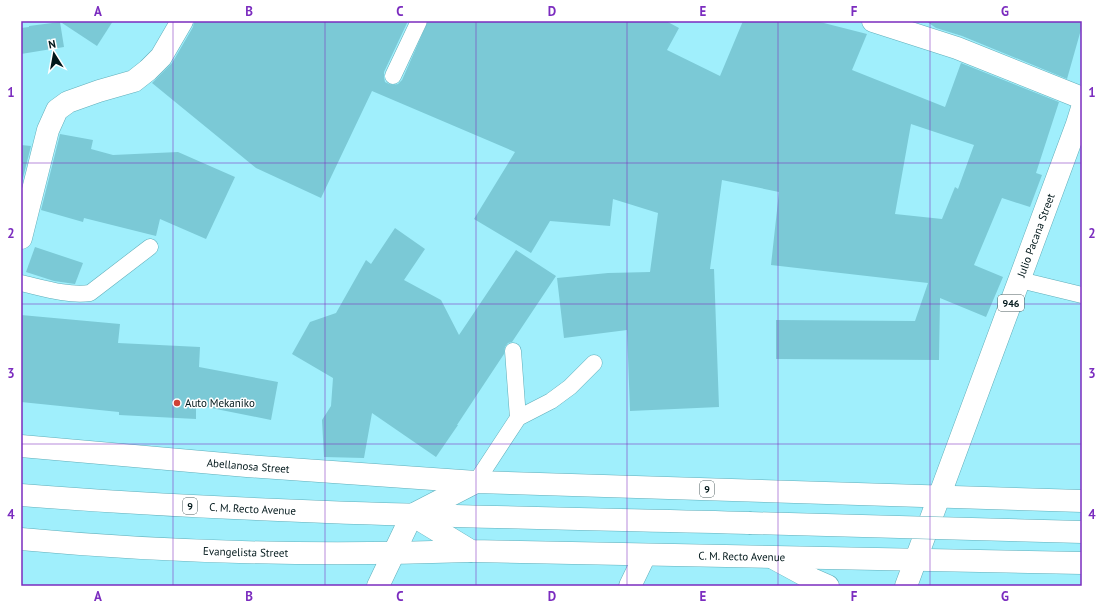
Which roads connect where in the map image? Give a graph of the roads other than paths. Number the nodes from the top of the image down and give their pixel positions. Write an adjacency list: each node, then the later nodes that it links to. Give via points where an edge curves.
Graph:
1 (419, 21): 4 (lane)
2 (873, 21): 5 (main road, via 957,48)
3 (177, 23): 7 (main road, via 161,57 134,81 68,102 57,110 48,130)
4 (393, 76)
5 (1082, 98)
6 (1080, 119): 9 (main road, Julio Pacana Street / 946)
7 (21, 238)
8 (150, 247): 10 (lane, via 90,293 45,289)
9 (1020, 280): 11 (lane); 18 (main road, Julio Pacana Street / 946)
10 (21, 283)
11 (1082, 295)
12 (513, 351): 14 (lane)
13 (594, 363): 14 (lane, via 570,387 551,401)
14 (518, 418): 16 (lane)
15 (21, 446): 16 (main road, Abellanosa Street)
16 (476, 482): 18 (main road, C. M. Recto Avenue / 9); 20 (main road, C. M. Recto Avenue / 9)
17 (21, 495): 20 (main road, C. M. Recto Avenue / 9, via 124,503)
18 (939, 497): 19 (main road, C. M. Recto Avenue / 9); 27 (main road, Julio Pacana Street)
19 (1082, 501)
20 (412, 514): 21 (main road, C. M. Recto Avenue / 9, bridge); 23 (main road, C. M. Recto Avenue / 9); 24 (main road)
21 (1082, 532)
22 (21, 539): 24 (main road, Evangelista Street, via 118,546)
23 (471, 551): 24 (main road, Evangelista Street); 25 (main road, C. M. Recto Avenue)
24 (394, 554): 29 (main road)
25 (645, 554): 26 (main road, C. M. Recto Avenue); 30 (main road)
26 (770, 557): 27 (main road, C. M. Recto Avenue); 31 (main road)
27 (916, 560): 28 (main road, C. M. Recto Avenue); 32 (main road, Julio Pacana Street)
28 (1082, 563)
29 (378, 586)
30 (630, 586)
31 (828, 586)
32 (906, 586)

